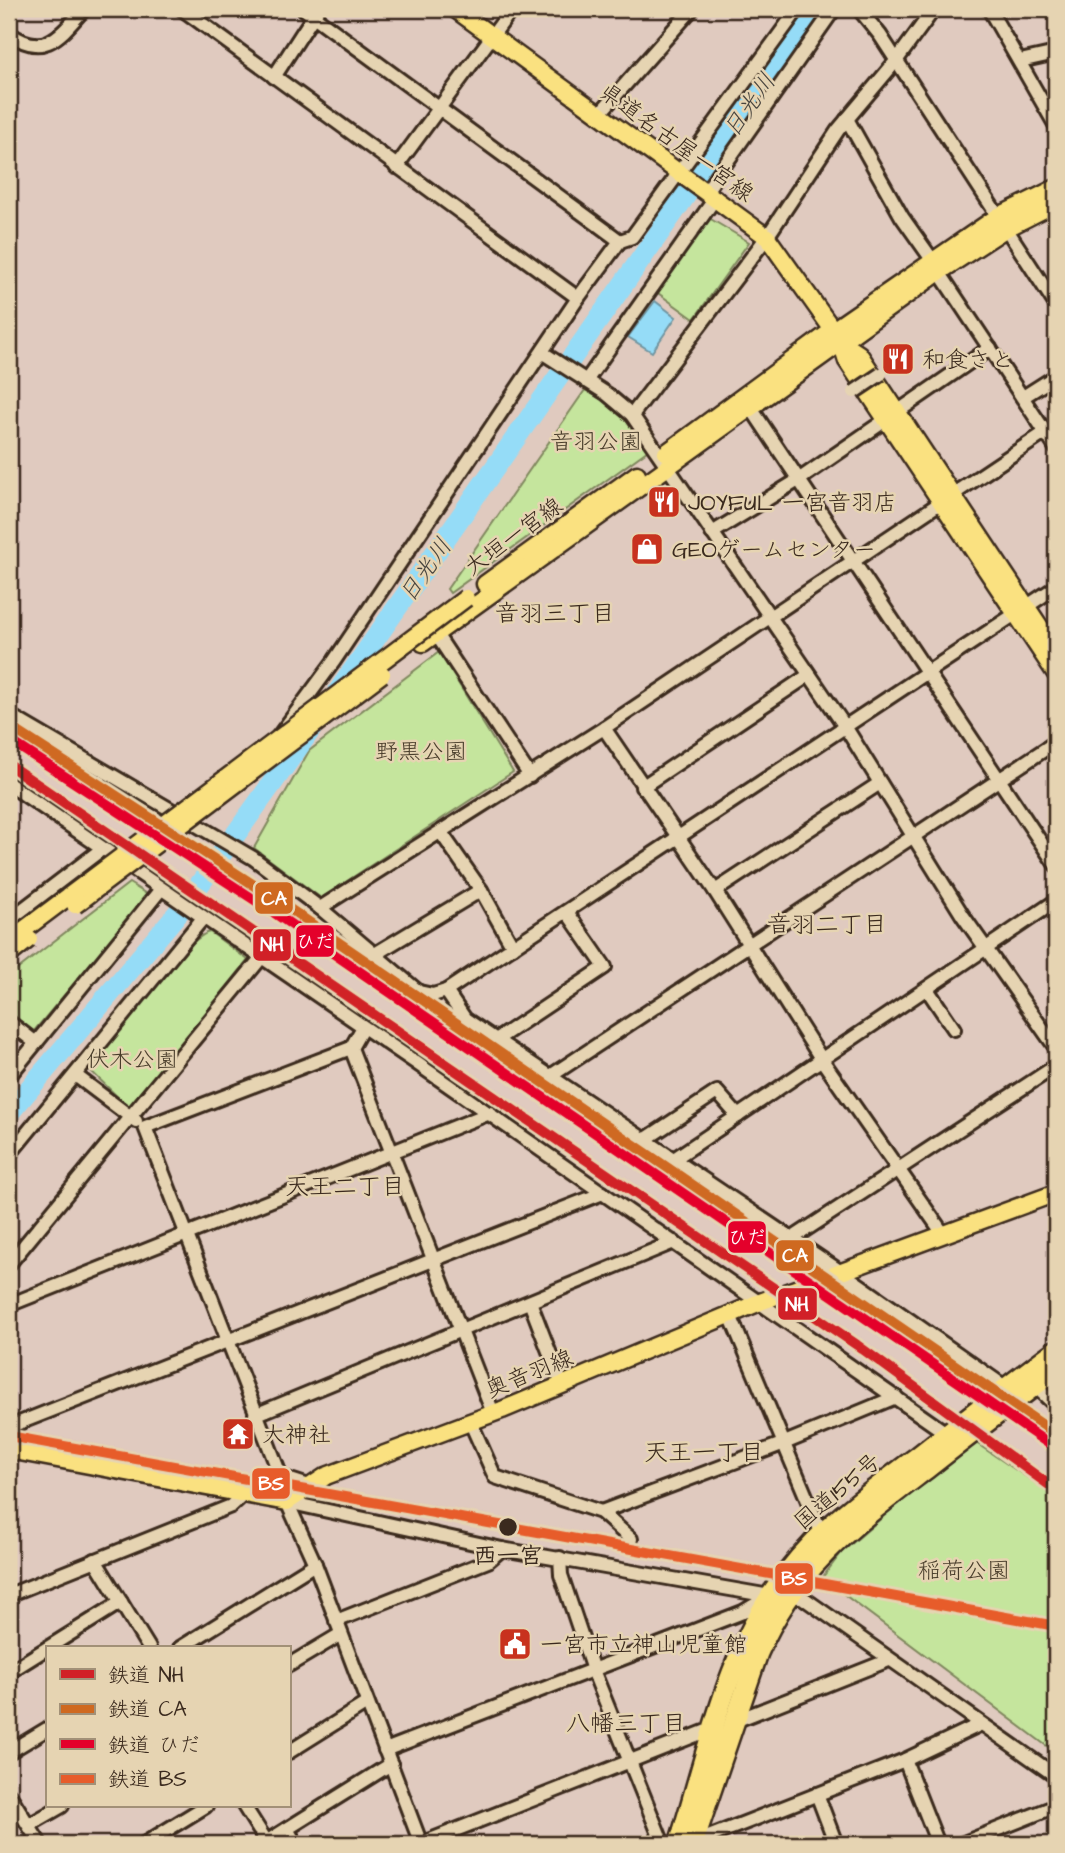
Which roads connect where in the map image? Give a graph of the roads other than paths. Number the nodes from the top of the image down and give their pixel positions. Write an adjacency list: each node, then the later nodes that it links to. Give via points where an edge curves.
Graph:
1 (84, 9): 12 (street, via 53,40 37,46)
2 (182, 9): 17 (street)
3 (455, 9): 13 (main road, 県道名古屋一宮線)
4 (512, 9): 13 (street)
5 (692, 9): 19 (street)
6 (798, 9): 23 (street)
7 (834, 9): 25 (street)
8 (859, 9): 15 (street)
9 (934, 9): 15 (street)
10 (989, 9): 16 (street)
11 (312, 11): 17 (street); 18 (street)
12 (9, 33)
13 (493, 37): 18 (street); 19 (main road, 県道名古屋一宮線)
14 (1056, 53): 16 (street)
15 (896, 61): 20 (street); 27 (street)
16 (1020, 61): 21 (street)
17 (274, 77): 22 (street)
18 (440, 111): 22 (street); 29 (street)
19 (600, 113): 23 (main road, 県道名古屋一宮線)
20 (847, 119): 28 (street); 30 (street)
21 (1056, 126)
22 (396, 167): 31 (street)
23 (684, 173): 25 (main road, 県道名古屋一宮線); 29 (street, via 632,237)
24 (1056, 188): 27 (main road, 大垣一宮線)
25 (710, 192): 28 (main road, 県道名古屋一宮線); 38 (street)
26 (1056, 203): 27 (main road, 大垣一宮線)
27 (1001, 223): 30 (main road, 大垣一宮線); 32 (street)
28 (767, 237): 33 (main road, 県道名古屋一宮線); 42 (street)
29 (620, 241): 31 (street)
30 (936, 267): 33 (main road, 大垣一宮線); 34 (street)
31 (578, 299): 35 (street)
32 (1056, 304)
33 (837, 336): 41 (main road, 大垣一宮線); 43 (main road, 県道名古屋一宮線, via 859,354); 46 (main road, 大垣一宮線)
34 (990, 348): 40 (street); 43 (street)
35 (543, 354): 38 (street); 68 (street, via 268,752)
36 (881, 374): 39 (street, bridge)
37 (1056, 376): 40 (street)
38 (583, 380): 42 (street)
39 (854, 392)
40 (1023, 397): 44 (street)
41 (751, 408): 46 (main road, 大垣一宮線); 47 (street)
42 (632, 415): 46 (street)
43 (892, 416): 47 (street); 48 (main road, 県道名古屋一宮線)
44 (1046, 432): 45 (street); 48 (street)
45 (1056, 448)
46 (665, 461): 49 (street); 54 (main road, 大垣一宮線); 82 (main road, 大垣一宮線, bridge, via 466,598)
47 (800, 479): 49 (street); 50 (street)
48 (947, 500): 50 (street); 52 (main road, 県道名古屋一宮線)
49 (712, 533): 53 (street)
50 (854, 562): 53 (street); 56 (street)
51 (1056, 587): 52 (street)
52 (1022, 611): 55 (main road, 県道名古屋一宮線); 56 (street); 57 (main road, 県道名古屋一宮線)
53 (770, 616): 58 (street); 60 (street)
54 (430, 638): 63 (street); 87 (main road, 大垣一宮線, bridge)
55 (1056, 651)
56 (926, 674): 61 (street); 64 (street)
57 (1056, 674)
58 (809, 675): 61 (street); 67 (street)
59 (9, 715): 68 (street)
60 (604, 728): 63 (street); 67 (street)
61 (846, 728): 65 (street); 71 (street)
62 (1056, 741): 64 (street)
63 (530, 776): 69 (street)
64 (998, 777): 70 (street); 73 (street)
65 (880, 783): 70 (street); 76 (street)
66 (9, 784): 72 (street)
67 (642, 787): 71 (street)
68 (183, 818): 78 (street, via 253,858)
69 (442, 834): 74 (street); 78 (street)
70 (912, 835): 83 (street); 85 (street)
71 (676, 837): 76 (street); 79 (street)
72 (102, 849): 75 (street); 81 (street)
73 (1056, 865)
74 (481, 890): 84 (street); 86 (street)
75 (163, 891): 80 (street); 95 (street)
76 (715, 891): 83 (street)
77 (1056, 901): 85 (street)
78 (320, 908): 86 (street)
79 (567, 912): 84 (street); 94 (street, via 605,967)
80 (201, 917): 88 (street); 100 (street)
81 (9, 920)
82 (9, 941)
83 (746, 944): 98 (street); 102 (street)
84 (513, 947): 90 (street)
85 (986, 949): 89 (street); 97 (street)
86 (375, 954): 90 (street, via 419,992 433,995)
87 (9, 955)
88 (261, 958): 92 (street); 105 (street)
89 (927, 989): 93 (street); 98 (street)
90 (446, 991): 94 (street, via 465,1019)
91 (9, 1022): 95 (street)
92 (363, 1027): 96 (street); 103 (street)
93 (954, 1029)
94 (496, 1040): 102 (street)
95 (36, 1043): 101 (street)
96 (351, 1048): 106 (street); 108 (street)
97 (1056, 1048)
98 (821, 1059): 104 (street); 111 (street)
99 (1056, 1066): 111 (street)
100 (75, 1075): 105 (street); 109 (street)
101 (9, 1076)
102 (549, 1077): 107 (street)
103 (489, 1114): 108 (street); 112 (street)
104 (738, 1116): 107 (street, via 717,1092); 110 (street)
105 (132, 1117): 106 (street); 119 (street)
106 (145, 1127): 114 (street)
107 (643, 1141): 110 (street)
108 (390, 1152): 114 (street); 118 (street)
109 (9, 1155)
110 (671, 1161): 117 (street)
111 (900, 1169): 115 (street); 117 (street, via 796,1236)
112 (603, 1193): 116 (street); 118 (street)
113 (1056, 1193): 115 (main road, 奥音羽線)
114 (185, 1234): 123 (street); 126 (street)
115 (944, 1234): 120 (main road, 奥音羽線)
116 (674, 1242): 121 (street); 122 (street)
117 (795, 1242): 120 (street)
118 (433, 1260): 125 (street); 126 (street)
119 (9, 1264)
120 (844, 1274): 122 (main road, 奥音羽線); 131 (street)
121 (530, 1302): 125 (street); 129 (street)
122 (760, 1302): 124 (main road, 奥音羽線); 132 (street)
123 (9, 1305)
124 (730, 1315): 129 (main road, 奥音羽線); 139 (street)
125 (462, 1330): 134 (street); 135 (street)
126 (227, 1343): 135 (street); 137 (street)
127 (1056, 1350): 131 (highway, 国道155号)
128 (1056, 1370): 130 (highway, 国道155号)
129 (562, 1385): 134 (main road, 奥音羽線)
130 (1035, 1386): 133 (street); 152 (highway, 国道155号, via 844,1532)
131 (1005, 1387): 138 (highway, 国道155号)
132 (896, 1397): 138 (street); 139 (street)
133 (1056, 1406)
134 (493, 1413): 136 (main road, 奥音羽線)
135 (255, 1415): 141 (street, via 281,1478)
136 (470, 1421): 141 (main road, 奥音羽線); 144 (street, via 495,1478)
137 (9, 1427)
138 (946, 1433): 145 (highway, 国道155号)
139 (782, 1444): 144 (street); 145 (street)
140 (9, 1450): 142 (main road)
141 (309, 1486): 143 (main road, 奥音羽線)
142 (245, 1493): 143 (main road); 149 (street, via 231,1506)
143 (287, 1502): 147 (street); 150 (street)
144 (601, 1512): 146 (street)
145 (821, 1532): 153 (highway, 国道155号)
146 (631, 1539)
147 (502, 1549): 148 (street); 155 (street, via 488,1561)
148 (560, 1558): 153 (street); 163 (street, via 561,1575)
149 (95, 1560): 151 (street); 154 (street)
150 (315, 1564): 155 (street); 159 (street)
151 (9, 1595)
152 (791, 1595): 153 (street); 161 (street, via 802,1597); 166 (highway, 国道155号, via 770,1626)
153 (770, 1596): 163 (street, via 743,1612); 168 (highway, 国道155号, via 745,1642)
154 (121, 1602): 157 (street); 158 (street)
155 (336, 1620): 156 (street)
156 (341, 1634): 162 (street); 165 (street)
157 (51, 1646)
158 (148, 1646)
159 (183, 1646)
160 (46, 1649): 164 (street)
161 (889, 1660): 166 (street); 167 (street)
162 (290, 1664)
163 (593, 1670): 170 (street); 174 (street)
164 (9, 1672)
165 (367, 1703): 170 (street); 171 (street)
166 (735, 1721): 191 (highway, 国道155号)
167 (981, 1724): 173 (street); 176 (street)
168 (714, 1728): 174 (street); 191 (highway, 国道155号)
169 (46, 1730): 172 (street)
170 (385, 1750): 175 (street)
171 (290, 1751)
172 (9, 1752)
173 (905, 1760): 178 (street); 193 (street)
174 (629, 1762): 189 (street); 190 (street)
175 (391, 1764): 184 (street); 189 (street)
176 (1056, 1776)
177 (9, 1794): 183 (street)
178 (817, 1794): 191 (street); 192 (street)
179 (1056, 1806): 194 (street)
180 (59, 1808): 183 (street)
181 (203, 1808): 187 (street)
182 (245, 1808): 185 (street)
183 (29, 1825): 186 (street)
184 (286, 1829): 185 (street); 188 (street)
185 (267, 1843)
186 (40, 1844)
187 (144, 1844)
188 (296, 1844)
189 (421, 1844)
190 (663, 1844)
191 (689, 1844)
192 (836, 1844)
193 (938, 1844)
194 (961, 1844)

